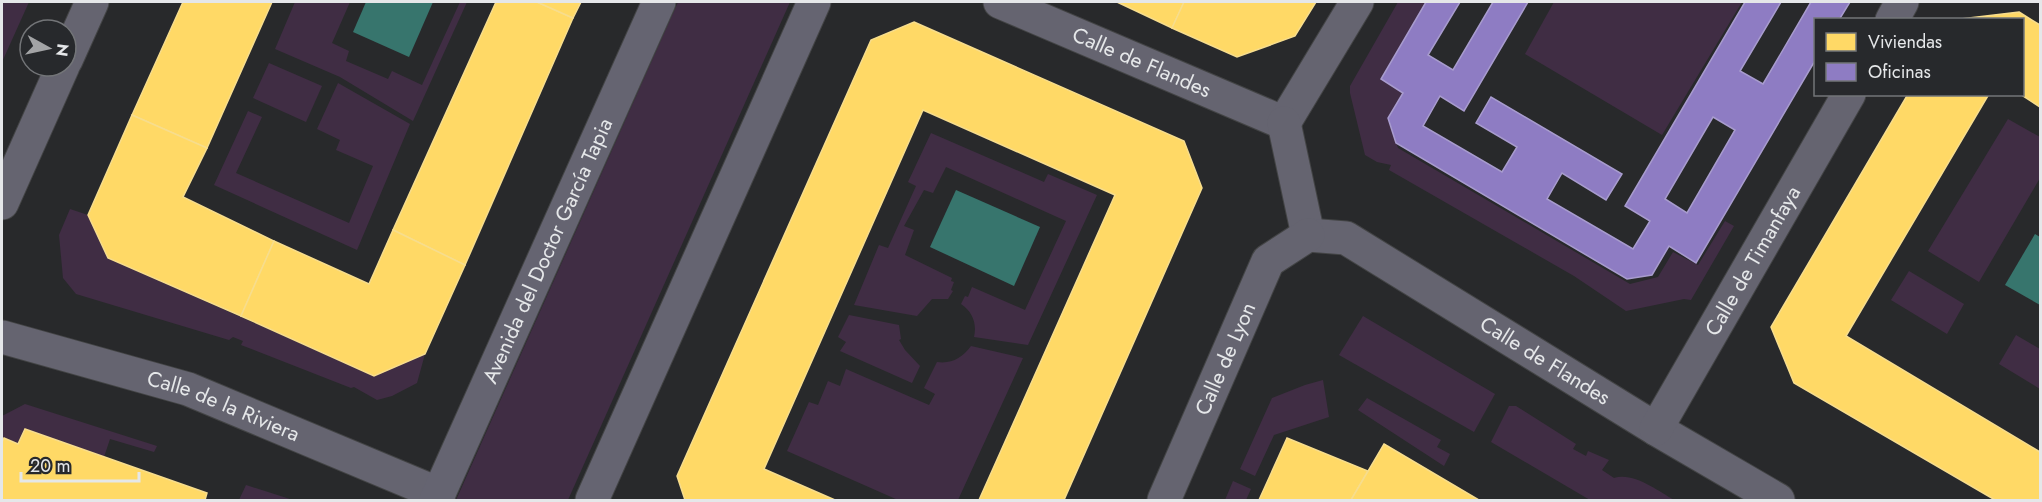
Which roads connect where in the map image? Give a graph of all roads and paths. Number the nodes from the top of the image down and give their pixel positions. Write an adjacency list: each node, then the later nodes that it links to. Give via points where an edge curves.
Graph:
1 (92, 2): 8 (street)
2 (659, 2): 16 (main road, Avenida del Doctor García Tapia)
3 (814, 2): 17 (main road)
4 (1000, 2): 11 (street, Calle de Flandes)
5 (1357, 2): 11 (street)
6 (1902, 2): 7 (street)
7 (1893, 18)
8 (78, 33)
9 (58, 78): 12 (street)
10 (1848, 96): 15 (street, Calle de Timanfaya)
11 (1284, 123): 13 (street)
12 (2, 203)
13 (1308, 235): 15 (street, Calle de Flandes, via 1346,238); 18 (street, Calle de Lyon, via 1268,261)
14 (2, 337): 16 (street, Calle de la Riviera, via 188,389)
15 (1656, 429): 19 (street, Calle de Flandes)
16 (438, 497)
17 (592, 501)
18 (1164, 501)
19 (1778, 501)

